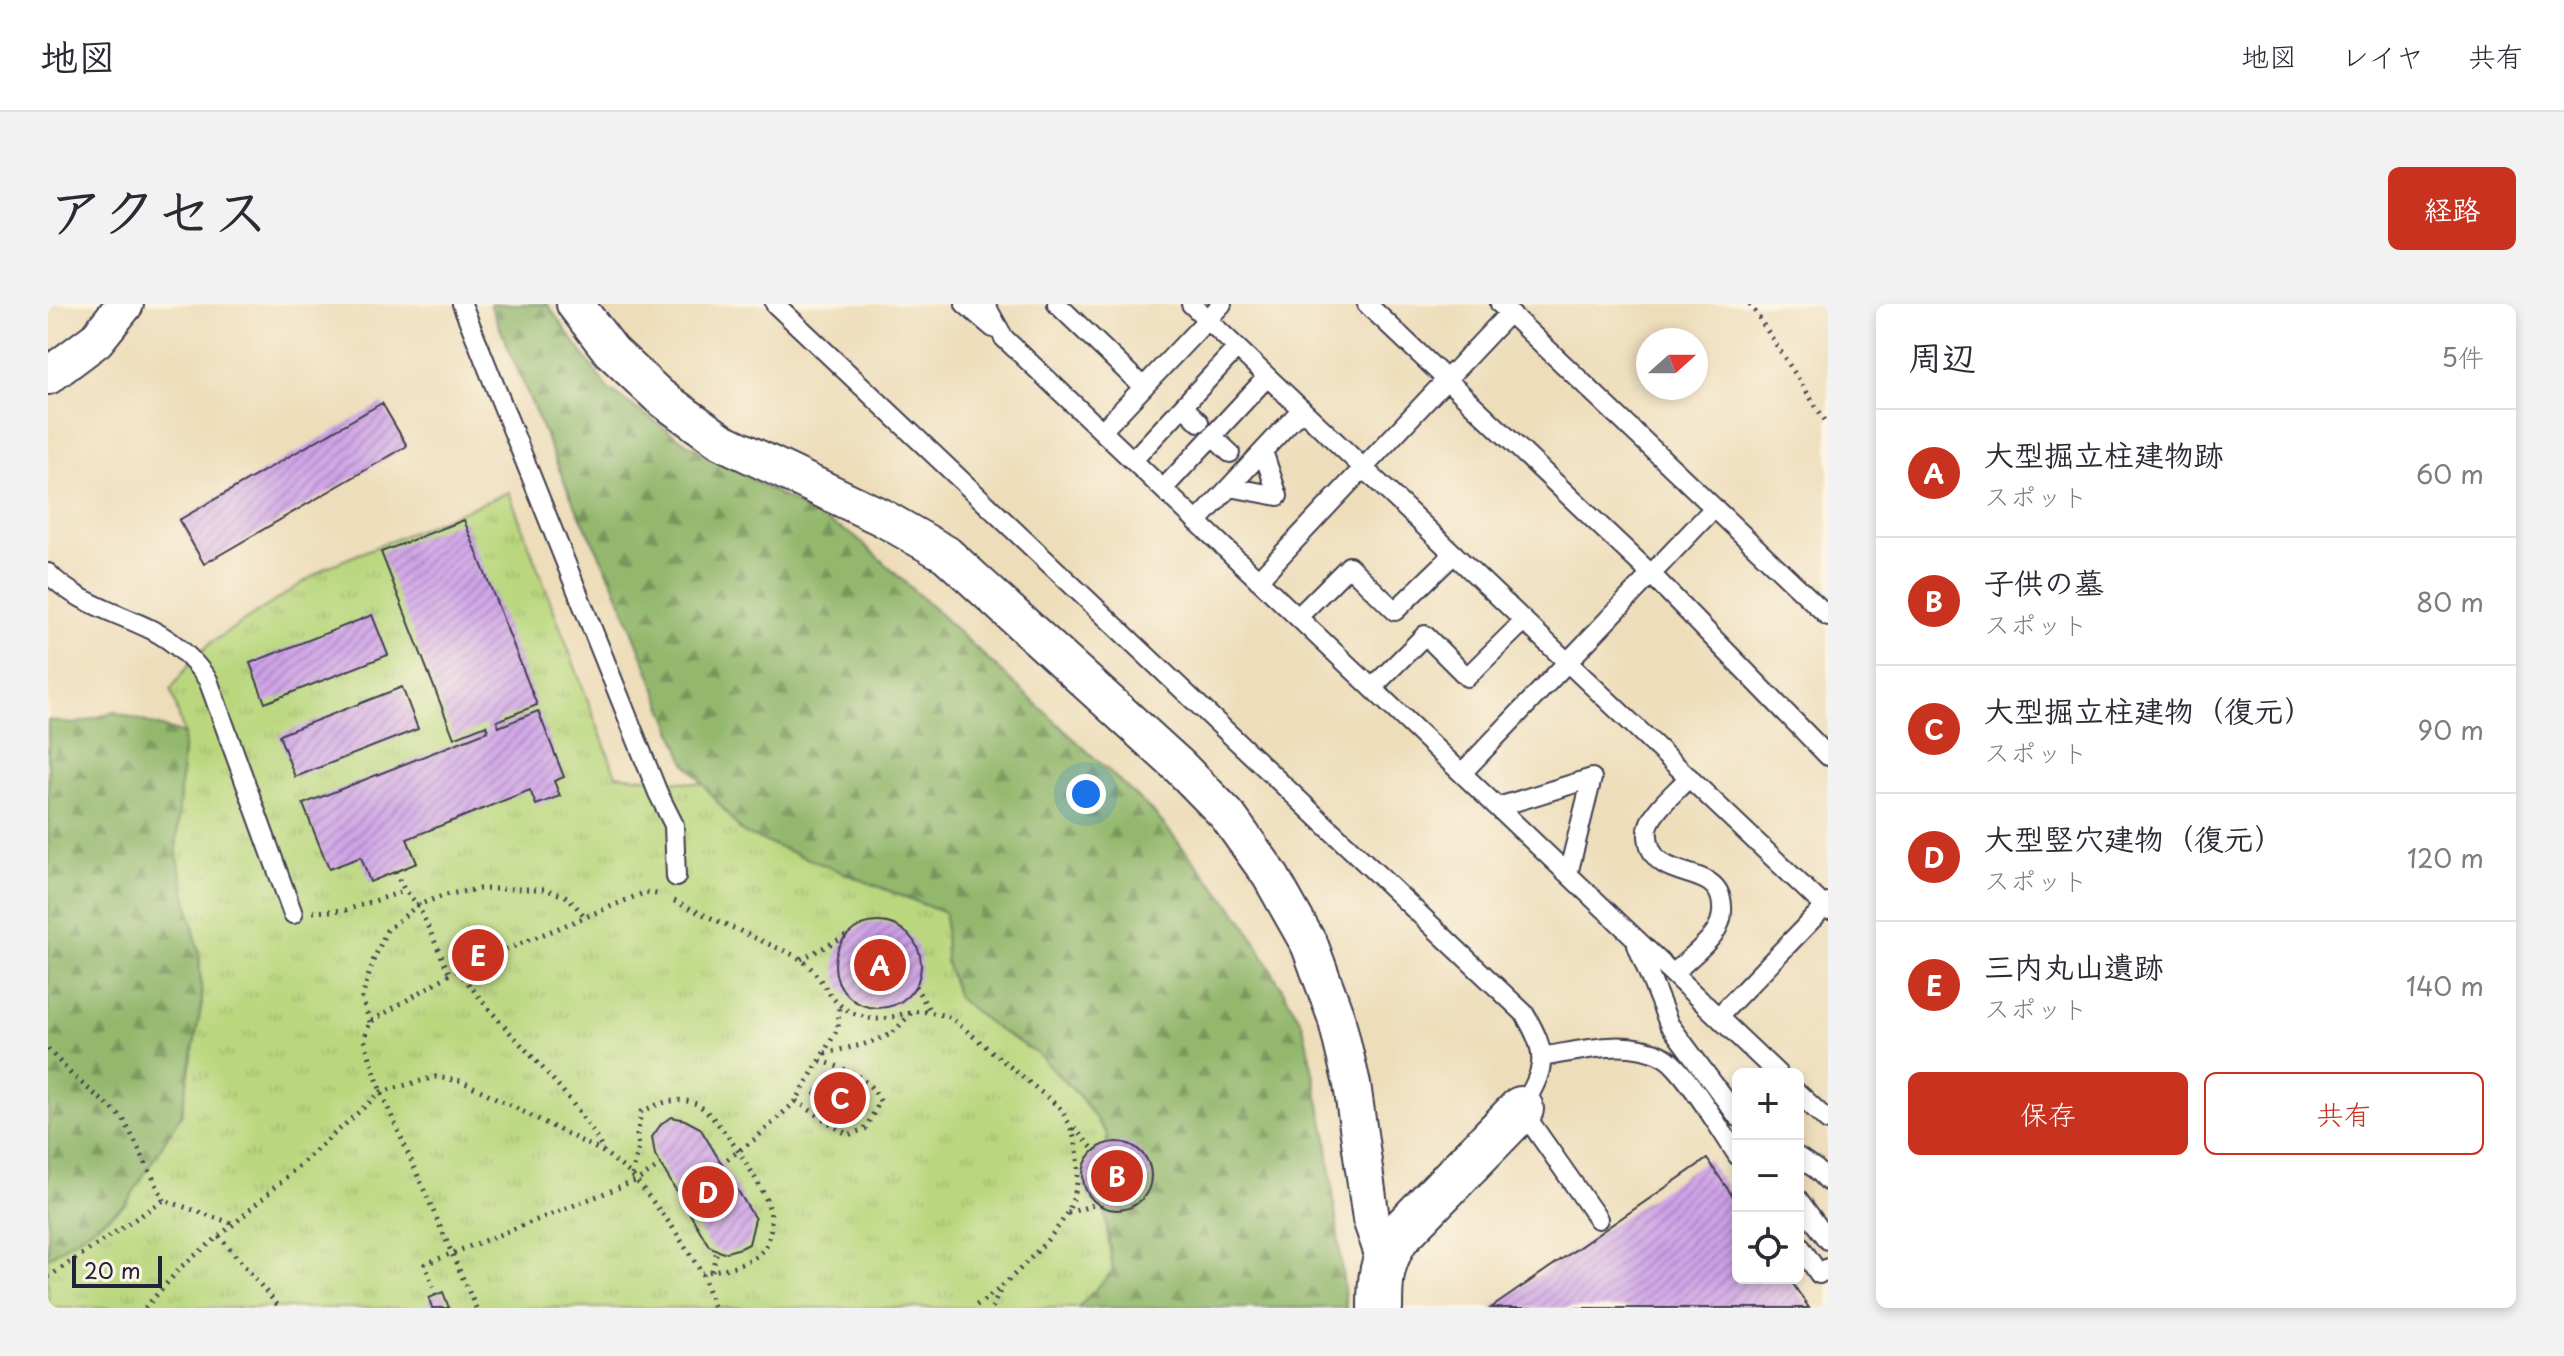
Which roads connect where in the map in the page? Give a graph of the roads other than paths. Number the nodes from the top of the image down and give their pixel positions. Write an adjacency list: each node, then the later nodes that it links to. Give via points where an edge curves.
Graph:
1 (125, 304): 16 (street, via 96,340)
2 (462, 304): 47 (lane, via 674,825)
3 (575, 304): 66 (street, via 611,351 660,397 721,441 946,554 1227,815 1270,875 1310,946 1336,1017 1352,1084 1371,1219)
4 (775, 304): 53 (lane, via 1524,1013 1539,1038)
5 (965, 304): 14 (lane)
6 (985, 304): 14 (lane)
7 (1057, 304): 12 (lane)
8 (1191, 304): 13 (lane)
9 (1222, 304): 13 (lane)
10 (1367, 304): 18 (lane)
11 (1504, 308): 18 (lane); 31 (lane)
12 (1077, 311): 19 (lane)
13 (1207, 320): 15 (lane); 19 (lane)
14 (1004, 338): 23 (lane)
15 (1237, 348): 17 (lane); 20 (lane)
16 (48, 376)
17 (1267, 377): 21 (lane); 24 (lane)
18 (1446, 380): 28 (lane); 34 (lane)
19 (1143, 387): 23 (lane)
20 (1183, 406): 22 (lane); 27 (lane)
21 (1302, 409): 25 (lane); 28 (lane)
22 (1199, 422)
23 (1102, 431): 27 (lane)
24 (1212, 436): 26 (lane); 30 (lane)
25 (1263, 451): 29 (lane); 29 (lane, via 1278,496)
26 (1230, 453)
27 (1133, 460): 30 (lane)
28 (1363, 468): 33 (lane); 36 (lane)
29 (1230, 487): 32 (lane)
30 (1163, 489): 32 (lane)
31 (1714, 508): 34 (lane); 37 (lane)
32 (1197, 522): 36 (lane)
33 (1454, 554): 38 (lane, via 1395,611 1349,566); 39 (lane)
34 (1651, 574): 40 (lane); 42 (lane)
35 (50, 578): 49 (lane, via 155,631 193,659 208,680)
36 (1258, 580): 38 (lane)
37 (1828, 616)
38 (1298, 617): 41 (lane)
39 (1524, 621): 40 (lane); 41 (lane, via 1467,677 1425,635)
40 (1567, 662): 43 (lane); 44 (lane)
41 (1372, 688): 43 (lane)
42 (1828, 756)
43 (1462, 773): 45 (lane)
44 (1689, 777): 48 (lane); 51 (lane, via 1649,825 1651,851 1659,864 1705,877 1716,887 1722,912 1713,935)
45 (1498, 807): 46 (lane); 46 (lane, via 1592,778)
46 (1568, 874): 50 (lane)
47 (676, 877)
48 (1827, 907): 52 (lane)
49 (293, 914)
50 (1635, 937): 51 (lane); 57 (lane, via 1669,1024)
51 (1673, 974): 52 (lane)
52 (1718, 1017): 54 (lane)
53 (1541, 1057): 56 (lane, via 1540,1077); 59 (lane, via 1609,1046 1646,1049 1667,1058)
54 (1772, 1068)
55 (1804, 1099): 58 (lane)
56 (1521, 1109): 63 (lane); 66 (street, via 1397,1237)
57 (1732, 1109)
58 (1828, 1121)
59 (1732, 1147)
60 (1804, 1161): 61 (lane)
61 (1828, 1181)
62 (1804, 1207): 64 (lane)
63 (1598, 1219)
64 (1828, 1240)
65 (1804, 1252): 67 (lane, via 1819,1274)
66 (1384, 1257): 68 (street)
67 (1828, 1268)
68 (1380, 1308)

